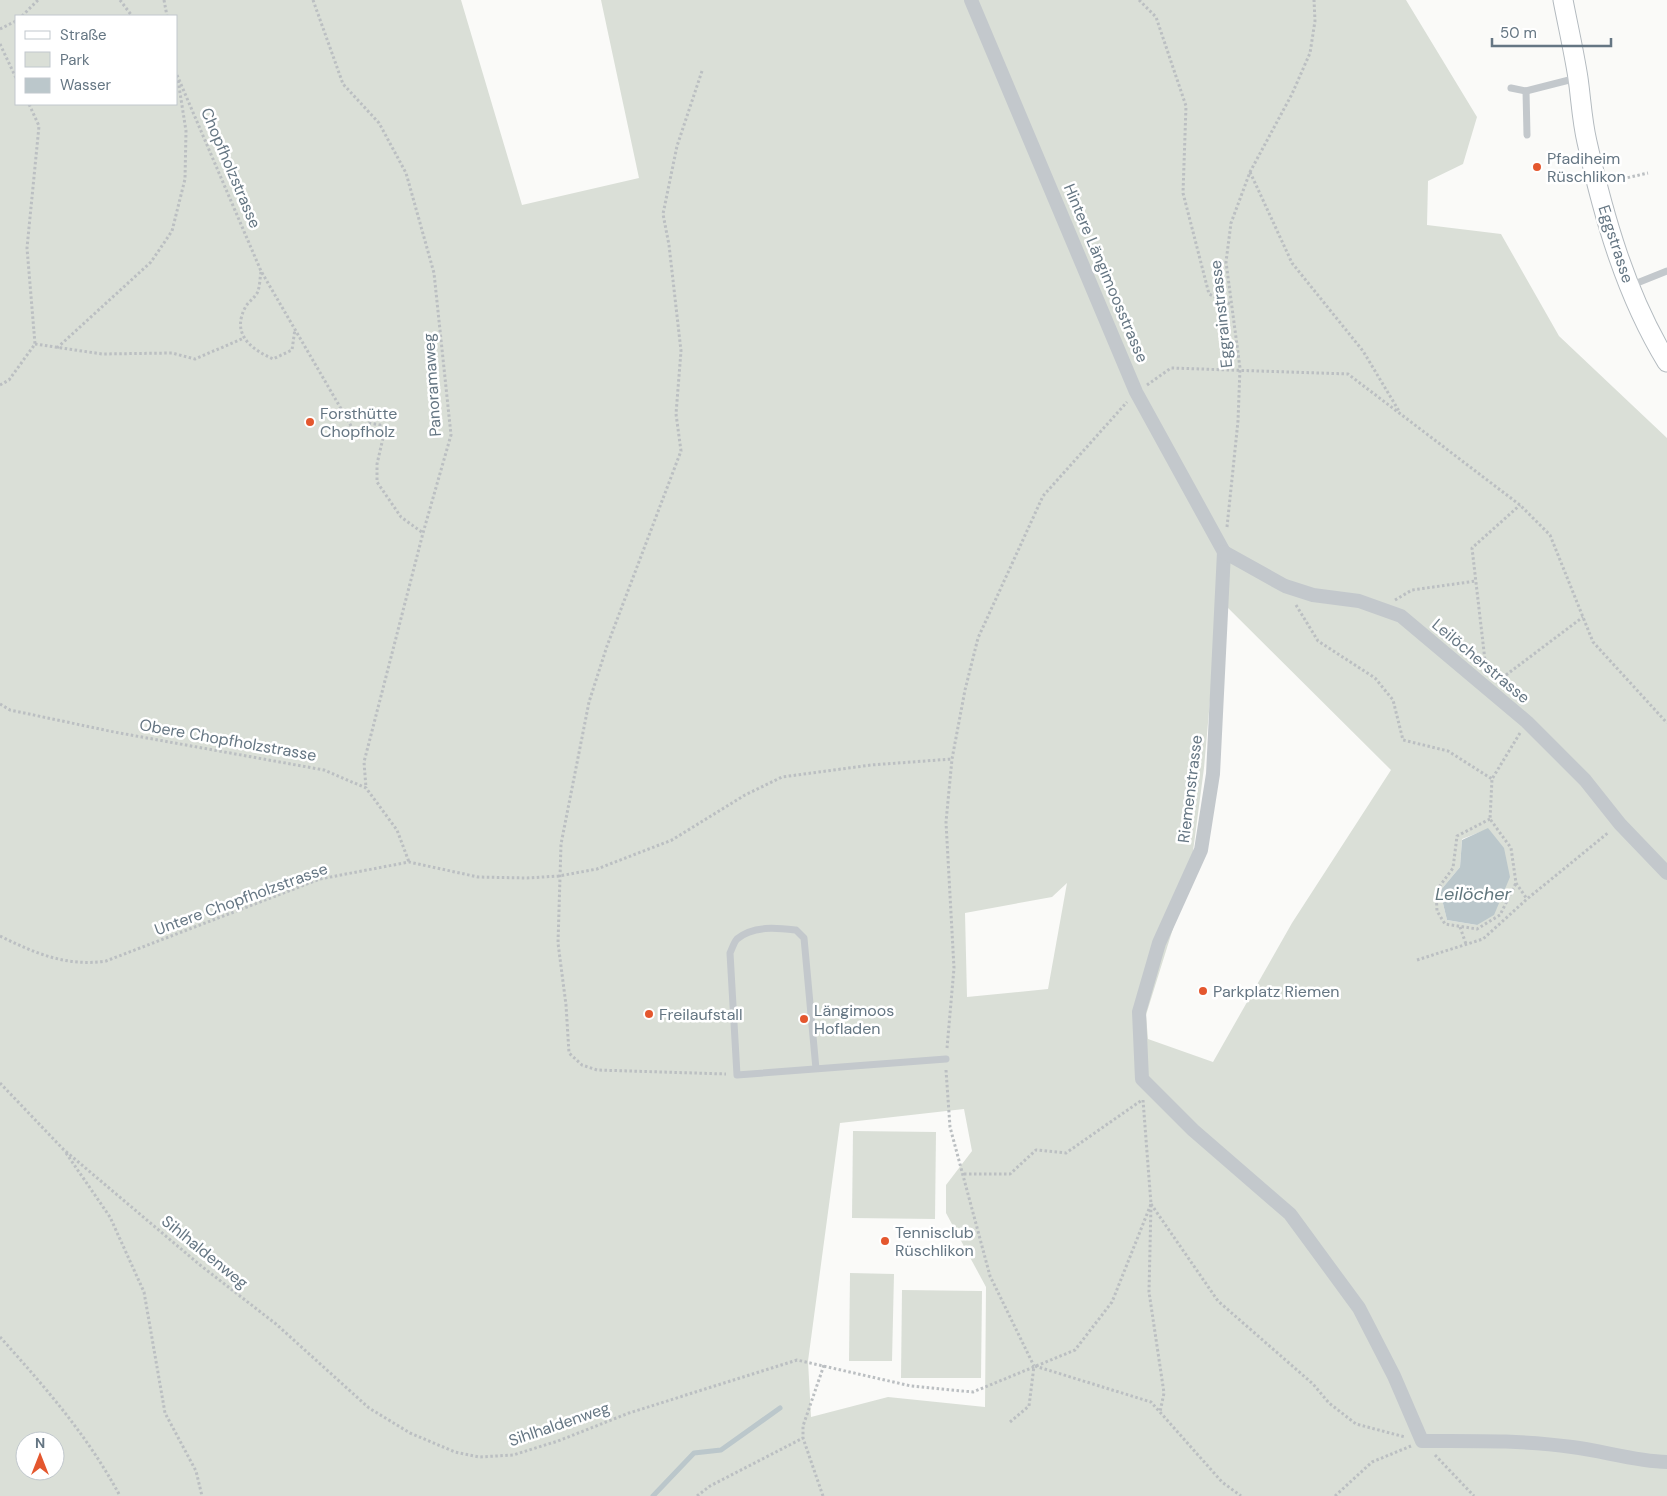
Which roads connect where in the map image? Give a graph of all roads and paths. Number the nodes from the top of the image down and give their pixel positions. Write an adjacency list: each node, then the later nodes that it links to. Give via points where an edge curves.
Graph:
1 (38, 0): 9 (path)
2 (120, 0): 10 (path)
3 (164, 0): 11 (path)
4 (313, 0): 41 (path, Panoramaweg, via 343,84 379,123 406,173 434,273 451,435)
5 (971, 0): 38 (street, Hintere Längimoosstrasse)
6 (1139, 0): 30 (path, via 1156,17 1186,106 1184,193 1209,294)
7 (1314, 0): 24 (path, Eggrainstrasse, via 1315,21 1310,53)
8 (1563, 0): 17 (main road, Eggstrasse)
9 (23, 15)
10 (131, 15)
11 (167, 15)
12 (15, 22): 13 (path)
13 (0, 29)
14 (0, 44): 16 (path)
15 (702, 71): 58 (path, via 677,146 663,214 681,350 676,414 681,451 589,702 561,844)
16 (15, 76)
17 (1578, 78): 21 (lane); 26 (main road, Eggstrasse, via 1586,140)
18 (178, 79): 27 (path, Chopfholzstrasse)
19 (178, 85): 34 (path, via 186,131 185,179 172,230 150,262)
20 (1511, 88): 21 (lane)
21 (1526, 91): 23 (lane)
22 (29, 105): 33 (path, via 39,126 27,248)
23 (1528, 135)
24 (1250, 172): 30 (path, Eggrainstrasse, via 1231,223 1226,262); 39 (path, via 1292,263 1363,350)
25 (1648, 173): 26 (path)
26 (1597, 184): 29 (main road, Eggstrasse)
27 (261, 271): 31 (path, Chopfholzstrasse); 32 (path, via 258,292 246,305 240,322)
28 (1667, 271): 29 (lane)
29 (1629, 286): 35 (main road, Eggstrasse, via 1645,324)
30 (1232, 305): 36 (path, Eggrainstrasse)
31 (295, 328): 32 (path, via 292,350 273,359 254,350); 41 (path, Chopfholzstrasse, via 354,431 369,423 380,425 383,438 377,482 401,517)
32 (244, 338): 34 (path, via 195,359 172,353 102,354)
33 (35, 344): 34 (path); 37 (path, via 9,380)
34 (57, 348)
35 (1667, 362)
36 (1240, 368): 38 (path, via 1171,368); 39 (path, via 1348,374); 42 (path, Eggrainstrasse, via 1238,421)
37 (0, 385)
38 (1136, 392): 42 (street, Hintere Längimoosstrasse); 51 (path, via 1043,496 978,638)
39 (1401, 414): 40 (path)
40 (1520, 505): 43 (path, via 1472,548); 46 (path, via 1550,535)
41 (423, 534): 53 (path, Panoramaweg, via 364,762)
42 (1224, 552): 44 (street, Leilöcherstrasse); 68 (street, Riemenstrasse, via 1212,784 1201,850 1159,944 1139,1012)
43 (1476, 581): 45 (path, via 1412,590); 47 (path)
44 (1285, 586): 45 (street, Leilöcherstrasse, via 1313,595 1359,601); 52 (path, via 1318,641 1375,678 1394,700 1403,740 1448,751)
45 (1382, 608): 47 (street, Leilöcherstrasse, via 1401,616)
46 (1584, 617): 47 (path); 50 (path, via 1594,642)
47 (1488, 689): 49 (street, Leilöcherstrasse)
48 (0, 704): 53 (path, Obere Chopfholzstrasse, via 10,710 114,732 324,770)
49 (1527, 722): 52 (path); 55 (street, Leilöcherstrasse, via 1585,780)
50 (1667, 723)
51 (952, 759): 58 (path, Untere Chopfholzstrasse, via 871,764 782,777 744,795 672,840 597,870); 65 (path, via 946,822 954,968)
52 (1492, 779): 54 (path)
53 (366, 788): 56 (path, via 397,830)
54 (1490, 819): 59 (path, via 1512,848); 61 (path, via 1457,836 1453,868 1436,891 1437,911 1445,924)
55 (1620, 824): 57 (street, Leilöcherstrasse); 60 (path)
56 (409, 862): 58 (path, Untere Chopfholzstrasse, via 478,877); 62 (path, Untere Chopfholzstrasse, via 320,880 106,961 89,964 62,961)
57 (1667, 873)
58 (559, 876): 67 (path, via 558,944 569,1053 582,1065 597,1070)
59 (1516, 883): 60 (path); 61 (path, via 1500,915 1477,929)
60 (1527, 899): 63 (path, via 1482,939)
61 (1460, 926): 63 (path)
62 (0, 936)
63 (1466, 944): 64 (path)
64 (1417, 960)
65 (946, 1059): 66 (lane); 72 (path, via 950,1128)
66 (816, 1069): 67 (lane); 67 (lane, via 804,938 796,930 777,928 751,931 736,939 730,953)
67 (737, 1075)
68 (1142, 1079): 70 (path); 80 (street, via 1193,1130 1290,1214 1359,1308 1394,1376)
69 (0, 1083): 71 (path, Sihlhaldenweg)
70 (1143, 1100): 72 (path, via 1066,1153 1036,1150 1010,1174); 73 (path)
71 (63, 1149): 75 (path, Sihlhaldenweg, via 200,1266 276,1324 369,1408 410,1433 455,1452 479,1457 512,1455 628,1413 786,1363 797,1360); 83 (path, via 110,1216 144,1292 166,1414 196,1471)
72 (964, 1174): 76 (path, via 990,1276)
73 (1151, 1204): 76 (path, Sihlhaldenweg, via 1112,1302 1075,1350); 77 (path, via 1149,1292 1164,1393); 80 (path, via 1218,1301 1313,1384 1329,1403 1356,1424)
74 (0, 1337): 82 (path, via 43,1385 101,1460)
75 (824, 1365): 76 (path, Sihlhaldenweg, via 911,1386 973,1392); 79 (path, via 803,1426)
76 (1034, 1366): 77 (path, via 1150,1402); 78 (path, via 1029,1406)
77 (1160, 1412): 86 (path, via 1222,1482)
78 (1010, 1422)
79 (803, 1438): 84 (path, via 710,1486); 85 (path)
80 (1422, 1441): 81 (street, via 1518,1441); 87 (path, via 1372,1462); 88 (path)
81 (1667, 1462)
82 (120, 1496)
83 (202, 1496)
84 (697, 1496)
85 (823, 1496)
86 (1241, 1496)
87 (1335, 1496)
88 (1474, 1496)

